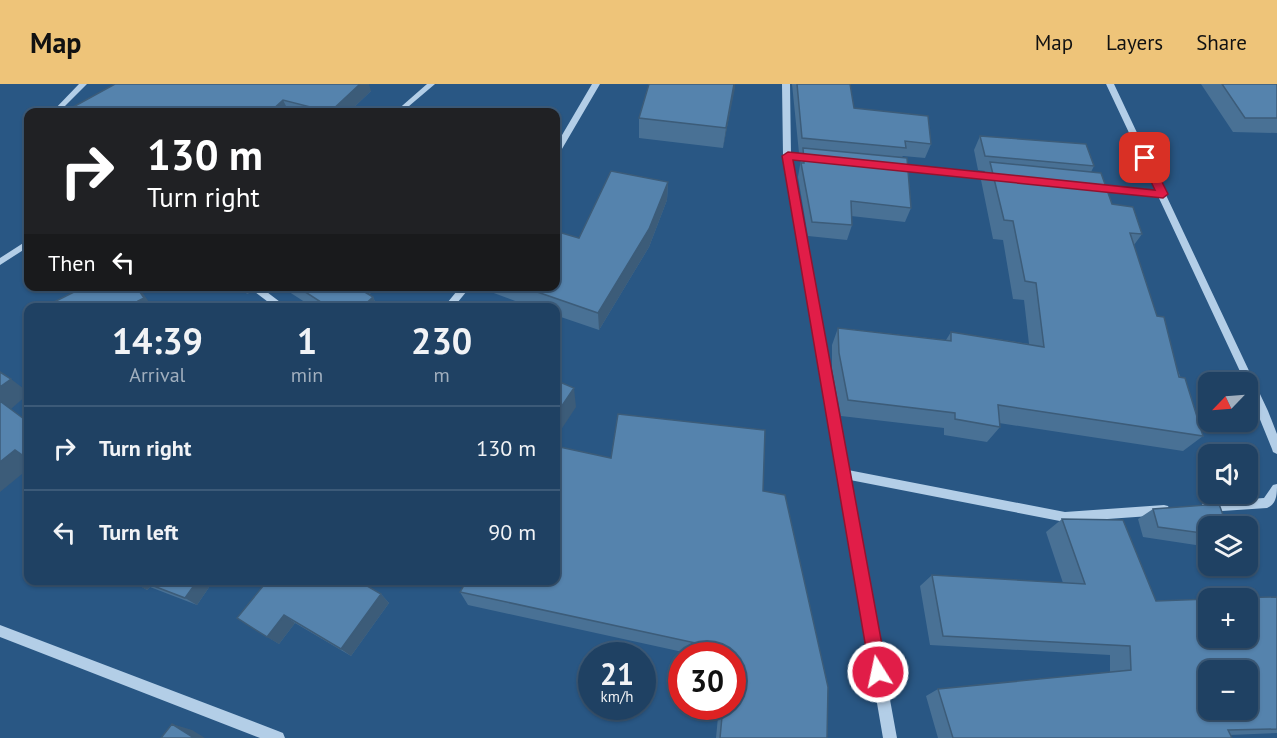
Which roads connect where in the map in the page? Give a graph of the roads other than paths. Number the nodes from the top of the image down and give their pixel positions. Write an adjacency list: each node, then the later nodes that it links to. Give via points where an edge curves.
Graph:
1 (83, 84): 6 (street)
2 (431, 84): 7 (street)
3 (596, 84): 8 (street)
4 (786, 84): 9 (street)
5 (1110, 84): 14 (street)
6 (59, 108)
7 (403, 108)
8 (560, 145)
9 (788, 156): 10 (street); 22 (street)
10 (799, 157)
11 (881, 165): 12 (street)
12 (1010, 179)
13 (1081, 186): 14 (street)
14 (1163, 194): 21 (street)
15 (24, 246): 16 (street)
16 (0, 262)
17 (258, 291): 19 (street)
18 (462, 291): 20 (street)
19 (276, 303)
20 (451, 303)
21 (1277, 449)
22 (842, 474): 25 (street, via 1065,517); 28 (street)
23 (1277, 489): 24 (street, via 1267,503)
24 (1196, 508)
25 (1172, 509)
26 (0, 631): 27 (street)
27 (278, 738)
28 (890, 738)

